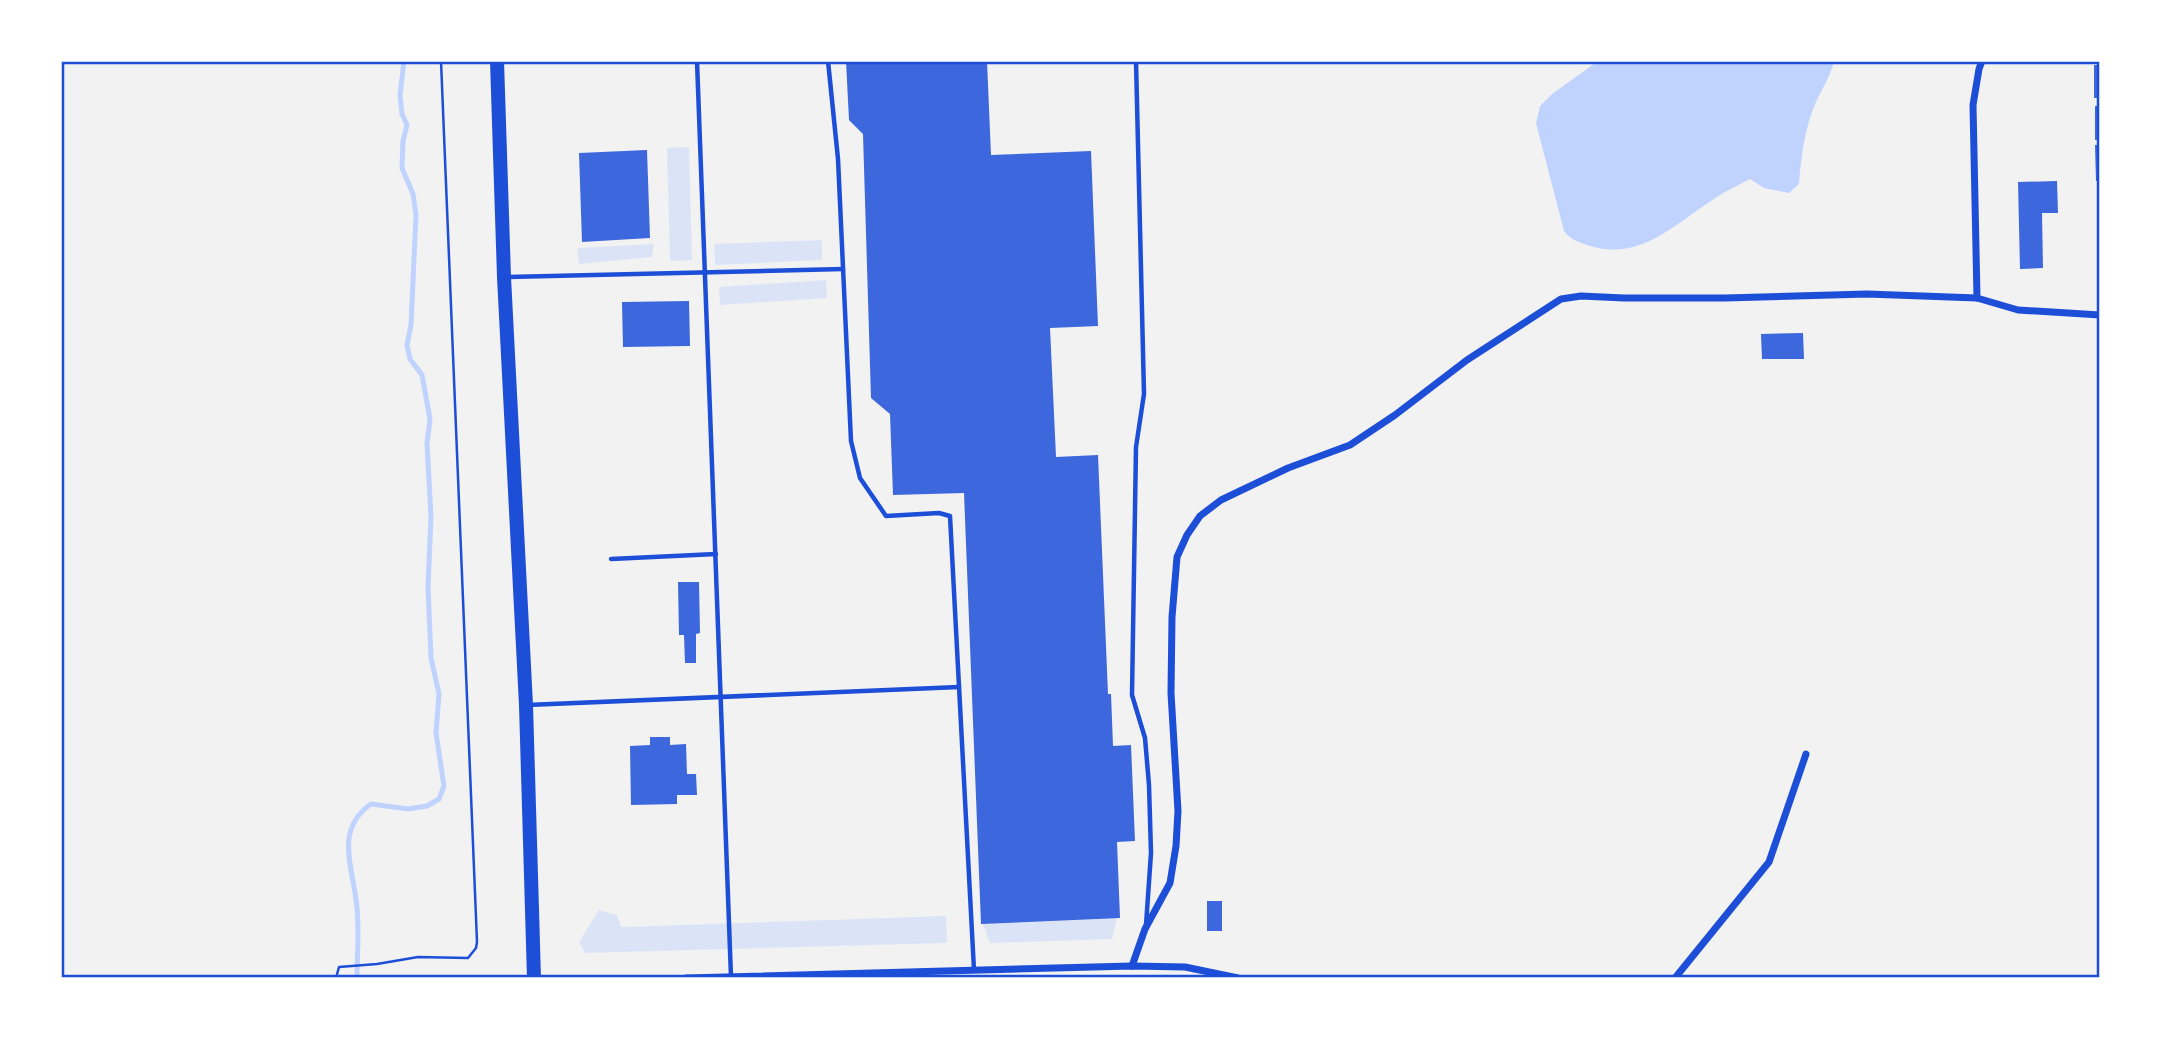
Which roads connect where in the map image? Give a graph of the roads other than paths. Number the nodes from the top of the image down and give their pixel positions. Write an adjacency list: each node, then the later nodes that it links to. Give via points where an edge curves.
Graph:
1 (497, 61): 8 (main road)
2 (697, 61): 7 (lane)
3 (828, 61): 6 (lane)
4 (1136, 61): 17 (lane, via 1144,394 1136,447 1132,695 1145,738 1149,785 1151,853)
5 (1982, 61): 9 (street, via 1973,105)
6 (843, 269): 7 (lane); 13 (lane, via 851,441 860,478 886,516 950,516)
7 (705, 274): 8 (lane); 11 (lane)
8 (504, 277): 15 (main road)
9 (1977, 298): 10 (street, via 2018,310); 17 (street, via 1867,294 1562,299 1467,360 1350,445 1221,500 1200,516 1177,557 1171,693 1176,838 1170,883)
10 (2100, 315)
11 (716, 554): 12 (lane); 14 (lane)
12 (611, 559)
13 (959, 687): 14 (lane); 19 (lane)
14 (722, 697): 15 (lane); 20 (lane)
15 (526, 705): 21 (main road)
16 (1806, 754): 24 (street, via 1769,862)
17 (1145, 929): 18 (street)
18 (1132, 966): 19 (street); 23 (street, via 1185,967)
19 (974, 970): 20 (street)
20 (731, 976): 22 (street)
21 (534, 978)
22 (686, 978)
23 (1238, 978)
24 (1675, 978)

